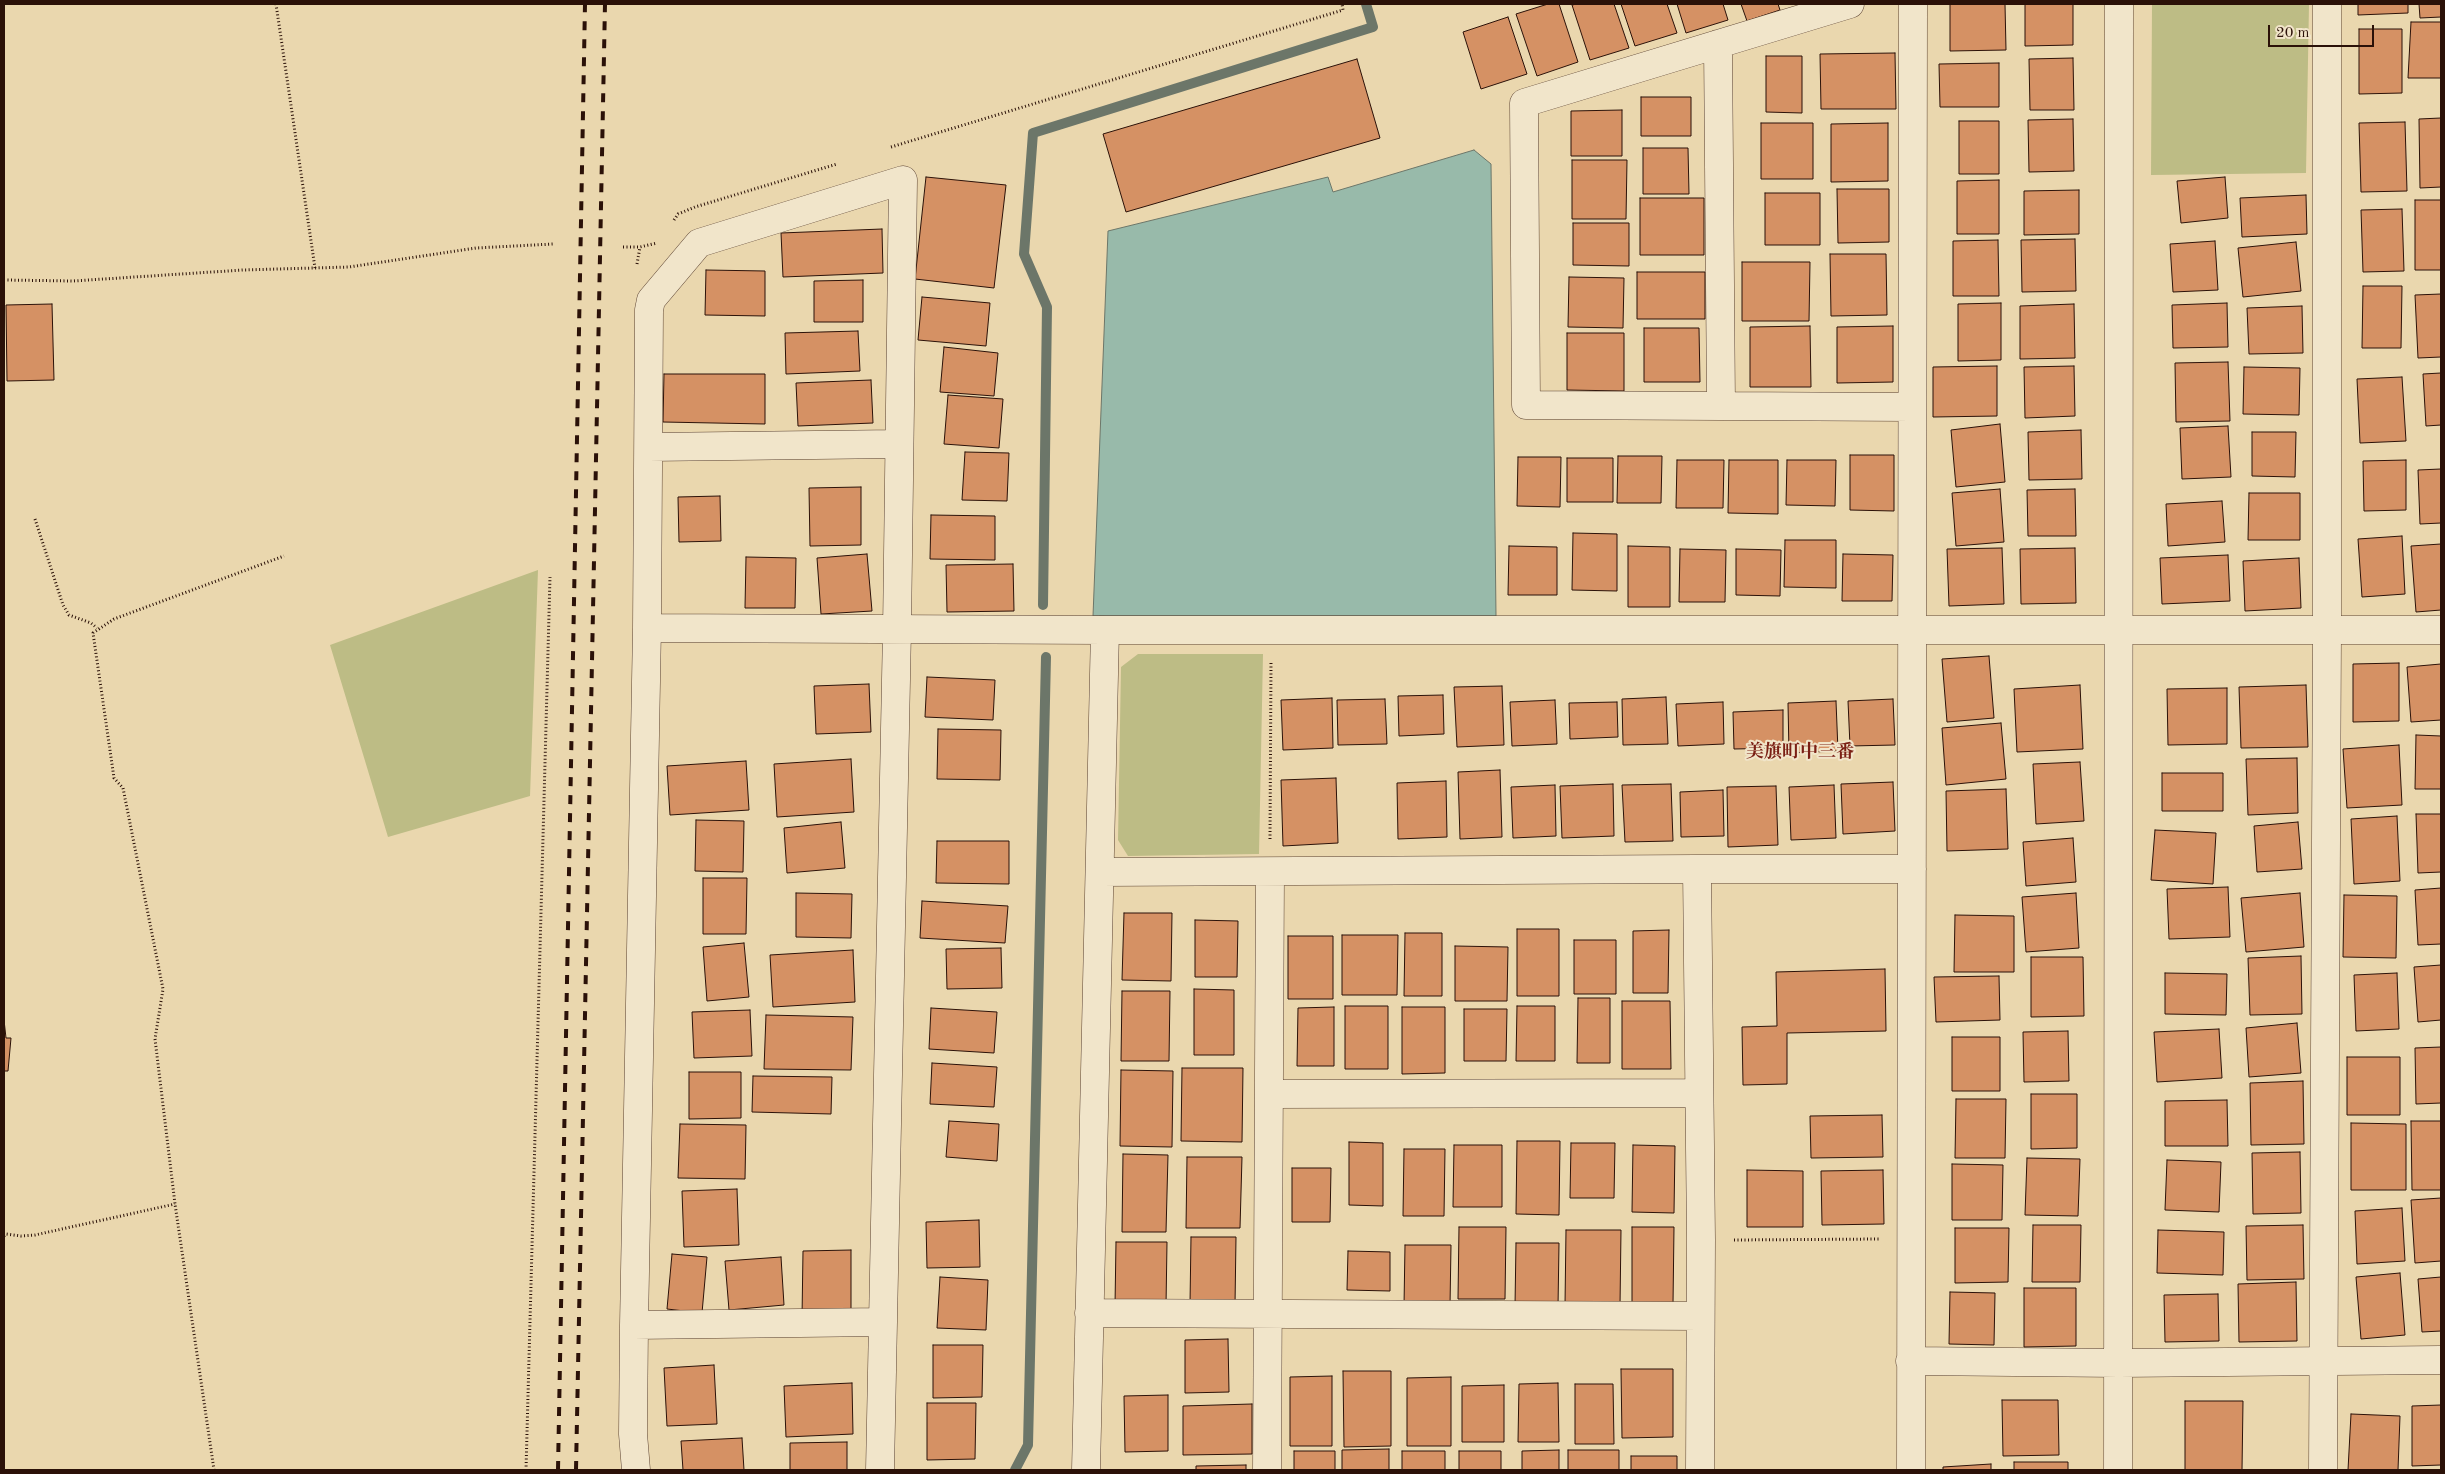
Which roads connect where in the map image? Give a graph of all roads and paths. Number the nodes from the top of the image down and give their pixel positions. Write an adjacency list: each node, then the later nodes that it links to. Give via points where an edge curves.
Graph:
1 (276, 4): 14 (path)
2 (1342, 4): 8 (path, via 1343,10)
3 (1850, 4): 7 (street)
4 (1913, 4): 17 (street)
5 (2119, 4): 25 (street)
6 (2327, 4): 30 (street)
7 (1718, 44): 16 (street); 16 (street, via 1524,103 1526,405)
8 (886, 149)
9 (838, 164): 10 (path, via 695,207 678,214)
10 (673, 222)
11 (662, 236): 13 (path, via 656,243)
12 (553, 244): 14 (path, via 476,248 349,267)
13 (623, 247)
14 (315, 268): 15 (path, via 73,281)
15 (4, 280)
16 (1721, 405): 17 (street)
17 (1912, 407): 28 (street)
18 (898, 444): 19 (street); 19 (street, via 902,180 700,243 651,300); 26 (street)
19 (649, 447): 23 (street)
20 (34, 519): 24 (path, via 63,605 69,615 91,623)
21 (284, 556): 24 (path, via 114,619)
22 (550, 577): 52 (path)
23 (647, 628): 26 (street); 46 (street)
24 (97, 629): 38 (path, via 93,633 114,778 123,788 163,989 155,1039)
25 (2119, 629): 28 (street); 30 (street); 49 (street)
26 (897, 630): 27 (street); 45 (street)
27 (1105, 630): 28 (street); 34 (street)
28 (1912, 630): 33 (street)
29 (2441, 630): 30 (street)
30 (2327, 631): 50 (street)
31 (1271, 659): 35 (path)
32 (1697, 869): 33 (street); 35 (street); 36 (street)
33 (1912, 869): 40 (street)
34 (1100, 872): 35 (street); 42 (street)
35 (1270, 872): 37 (street)
36 (1699, 1093): 37 (street); 41 (street)
37 (1269, 1094): 43 (street)
38 (174, 1204): 39 (path, via 35,1235); 51 (path)
39 (4, 1236)
40 (1911, 1239): 41 (path); 48 (street)
41 (1701, 1240): 44 (street)
42 (1089, 1314): 43 (street); 55 (street)
43 (1266, 1314): 44 (street); 56 (street)
44 (1700, 1316): 57 (street)
45 (882, 1322): 46 (street); 54 (street)
46 (634, 1325): 53 (street, via 633,1434)
47 (2441, 1360): 50 (street)
48 (1910, 1361): 49 (street); 58 (street)
49 (2119, 1362): 50 (street); 59 (street)
50 (2322, 1362): 60 (street)
51 (214, 1470)
52 (526, 1470)
53 (636, 1470)
54 (880, 1470)
55 (1086, 1470)
56 (1267, 1470)
57 (1700, 1470)
58 (1912, 1470)
59 (2118, 1470)
60 (2323, 1470)

